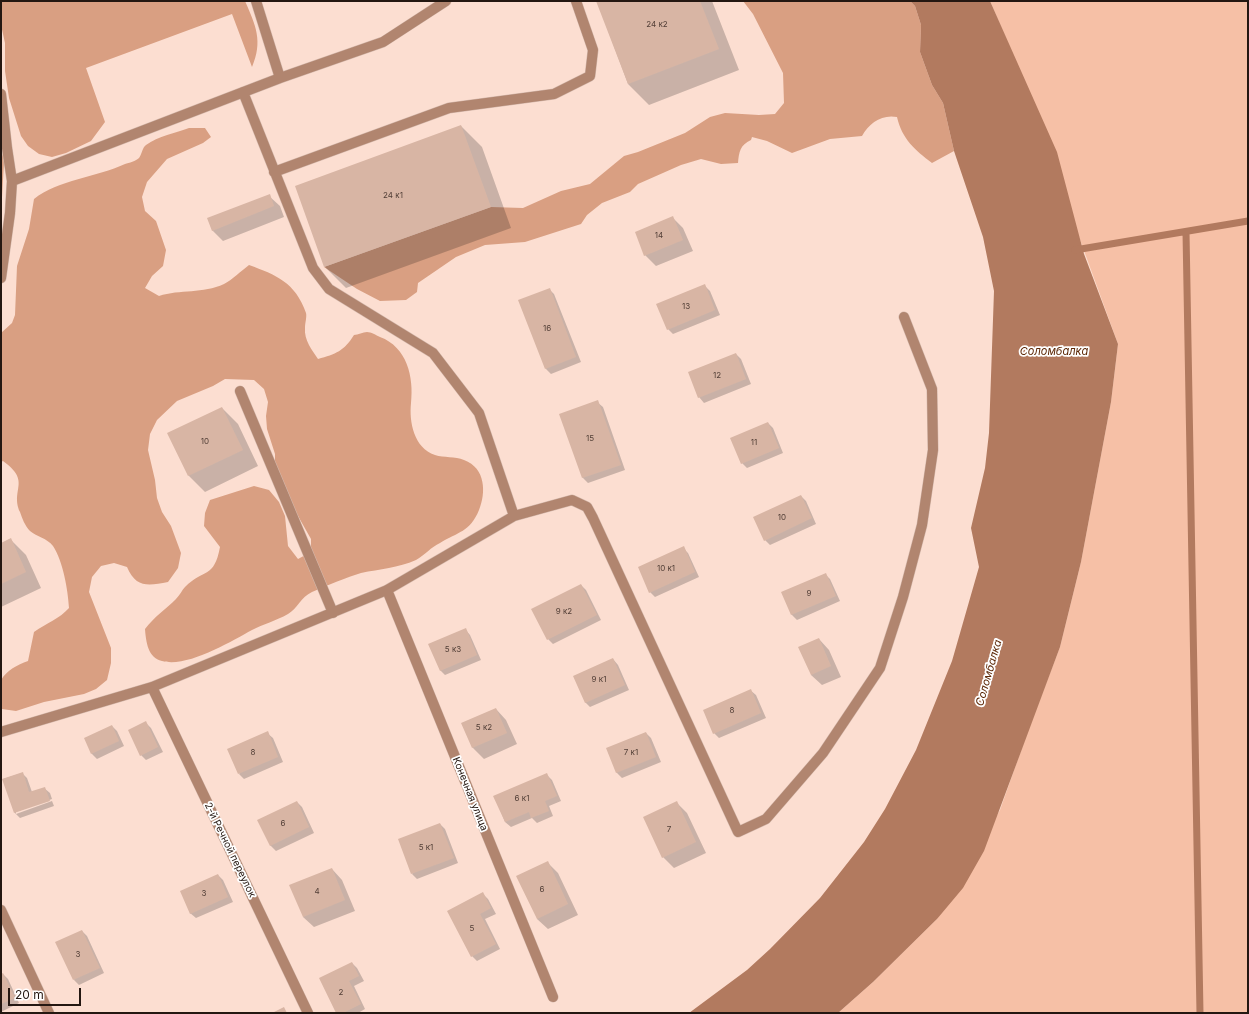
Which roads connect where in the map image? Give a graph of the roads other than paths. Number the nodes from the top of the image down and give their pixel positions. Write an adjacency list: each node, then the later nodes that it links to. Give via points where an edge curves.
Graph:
1 (256, 1): 4 (street)
2 (446, 1): 4 (street, via 383,42)
3 (576, 1): 7 (street, via 594,50 590,76 554,94 449,108)
4 (280, 78): 5 (street)
5 (243, 92): 7 (street); 8 (street)
6 (1, 94): 8 (street)
7 (274, 172): 12 (street, via 312,268 329,288 433,354 479,413)
8 (12, 181): 9 (street)
9 (1, 278)
10 (904, 317): 12 (street, via 932,389 933,450 922,525 903,597 880,668 823,753 766,819 738,832 587,507 572,500)
11 (240, 391): 14 (street)
12 (514, 516): 13 (street)
13 (388, 590): 14 (street); 18 (street, Конечная улица)
14 (333, 613): 15 (street)
15 (152, 687): 16 (street); 20 (street, 2-й Речной переулок)
16 (1, 732)
17 (1, 910): 19 (street)
18 (553, 997)
19 (49, 1013)
20 (308, 1013)

